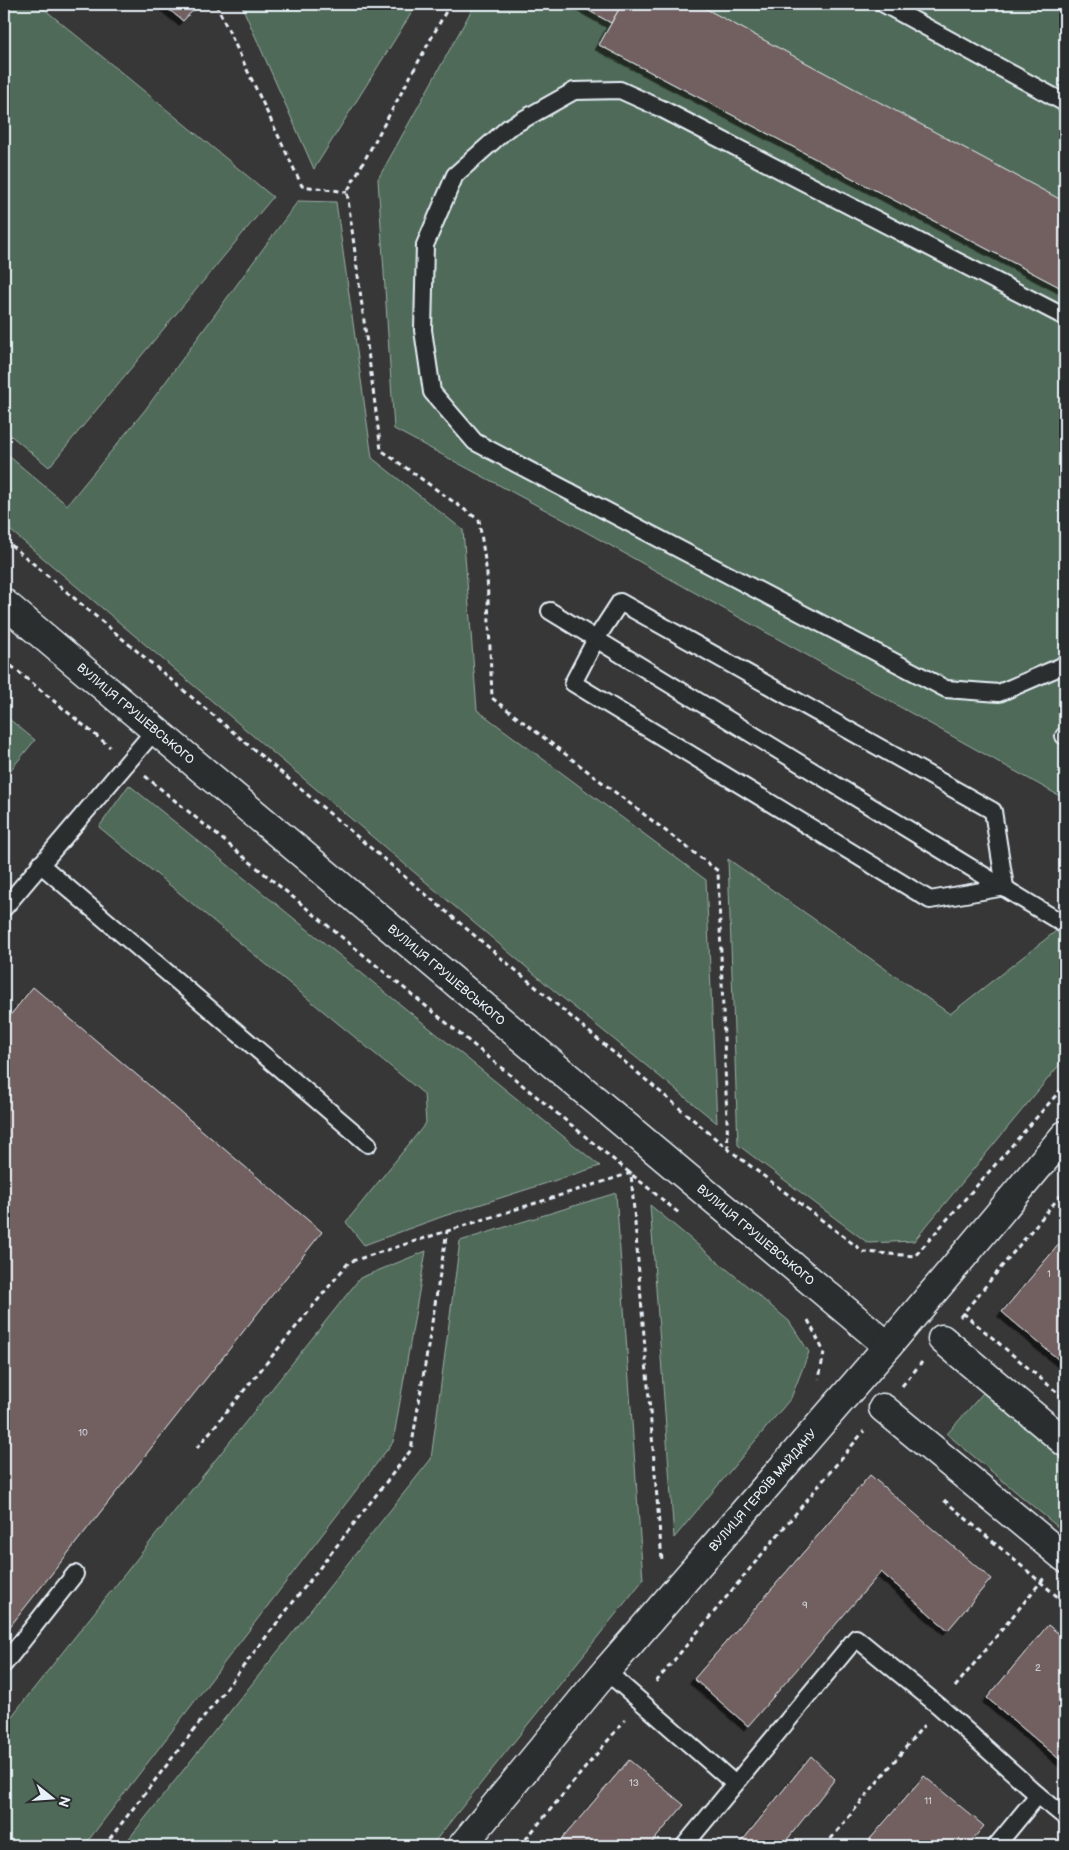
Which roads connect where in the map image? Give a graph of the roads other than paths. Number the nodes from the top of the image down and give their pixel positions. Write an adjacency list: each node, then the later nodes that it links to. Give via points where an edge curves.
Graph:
1 (884, 4): 2 (lane)
2 (1065, 104)
3 (1065, 317): 7 (lane, via 671,113 620,90 574,91 508,128 455,175 424,245 423,330 432,392 475,442 946,689 999,693)
4 (4, 603): 8 (street, ВУЛИЦЯ ГРУШЕВСЬКОГО)
5 (550, 611): 6 (lane)
6 (596, 639): 10 (lane); 10 (lane, via 573,683 921,895 930,900); 10 (lane, via 620,602 993,811)
7 (1065, 663)
8 (156, 730): 9 (lane); 16 (street, ВУЛИЦЯ ГРУШЕВСЬКОГО)
9 (40, 864): 11 (lane); 14 (lane)
10 (1005, 887): 12 (lane)
11 (4, 908)
12 (1065, 925)
13 (1065, 1135): 16 (street, ВУЛИЦЯ ГЕРОЇВ МАЙДАНУ)
14 (368, 1144)
15 (942, 1339): 18 (street)
16 (888, 1346): 22 (street, ВУЛИЦЯ ГЕРОЇВ МАЙДАНУ)
17 (884, 1408): 19 (street)
18 (1065, 1442)
19 (1064, 1557)
20 (75, 1574): 21 (lane)
21 (4, 1664)
22 (606, 1671): 23 (lane); 26 (street, ВУЛИЦЯ ГЕРОЇВ МАЙДАНУ)
23 (735, 1784): 24 (lane, via 856,1638 939,1706); 27 (lane)
24 (1038, 1795): 25 (lane); 28 (lane)
25 (1065, 1817)
26 (462, 1846)
27 (684, 1846)
28 (996, 1846)

